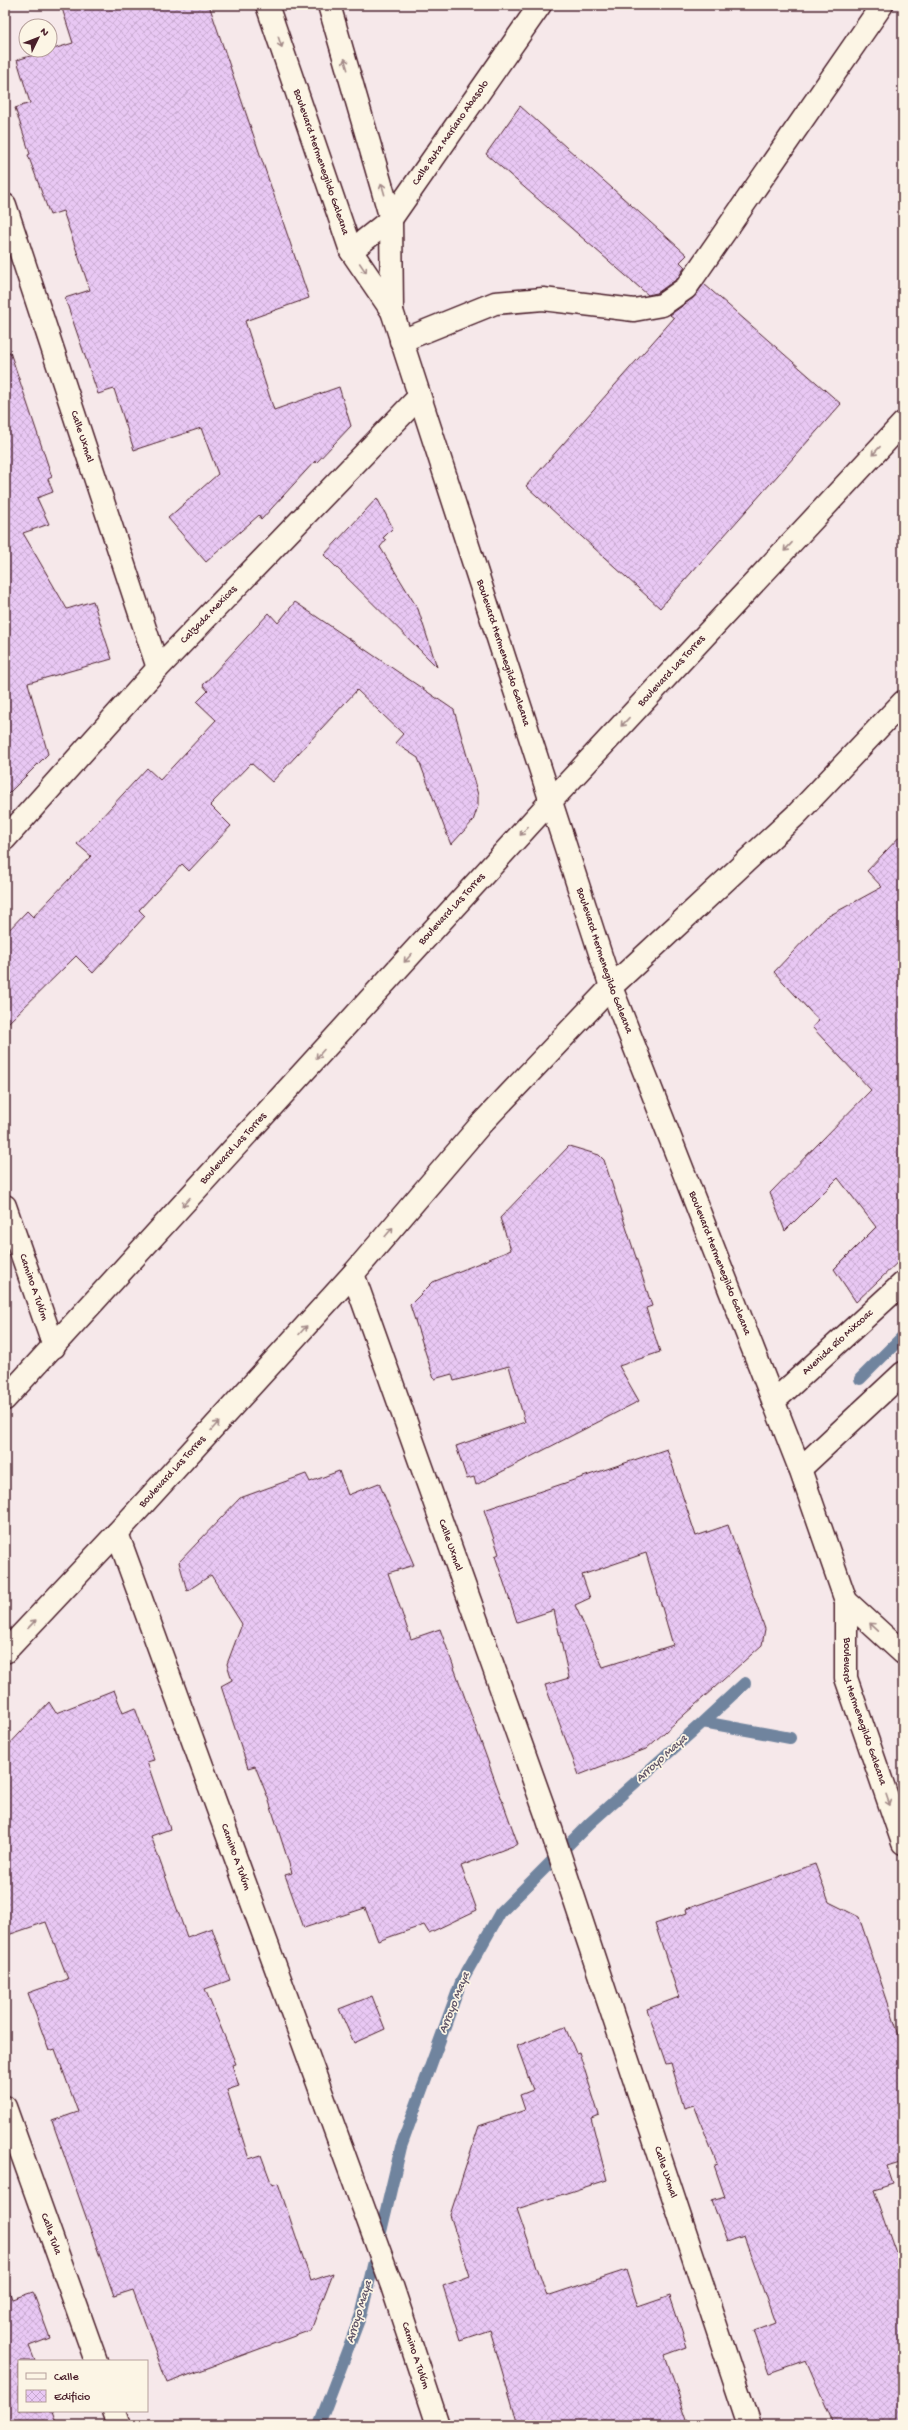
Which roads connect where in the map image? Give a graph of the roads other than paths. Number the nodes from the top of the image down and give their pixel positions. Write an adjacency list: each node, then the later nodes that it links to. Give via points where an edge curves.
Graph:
1 (267, 5): 7 (main road, Boulevard Hermenegildo Galeana, one-way to 7)
2 (329, 5): 6 (main road, Boulevard Hermenegildo Galeana, one-way to 2)
3 (540, 5): 6 (main road, Calle Ruta Mariano Abasolo)
4 (882, 5): 9 (main road, via 686,288 662,305 634,310 543,299 495,303)
5 (5, 205): 12 (main road, Calle Uxmal)
6 (391, 219): 7 (main road, Calle Ruta Mariano Abasolo); 8 (main road, Boulevard Hermenegildo Galeana)
7 (351, 251): 8 (main road, Boulevard Hermenegildo Galeana, one-way to 8)
8 (392, 311): 9 (main road, Boulevard Hermenegildo Galeana)
9 (401, 341): 10 (main road, Boulevard Hermenegildo Galeana)
10 (419, 397): 12 (main road, Calzada Mexicas); 14 (main road, Boulevard Hermenegildo Galeana)
11 (903, 423): 14 (main road, Boulevard Las Torres, one-way to 14)
12 (158, 668): 15 (main road, Calzada Mexicas)
13 (903, 702): 16 (main road, Boulevard Las Torres, via 797,814)
14 (550, 802): 16 (main road, Boulevard Hermenegildo Galeana); 20 (main road, Boulevard Las Torres, one-way to 20)
15 (5, 839)
16 (611, 987): 18 (main road, Boulevard Las Torres, one-way to 16, via 481,1124); 23 (main road, Boulevard Hermenegildo Galeana)
17 (5, 1206): 20 (main road, Camino A Tulúm)
18 (353, 1274): 25 (main road, Boulevard Las Torres, one-way to 18); 35 (main road, Calle Uxmal, via 547,1817)
19 (903, 1283): 23 (main road, Avenida Río Mixcoac)
20 (54, 1347): 22 (main road, Boulevard Las Torres)
21 (903, 1373): 24 (main road)
22 (5, 1399)
23 (773, 1402): 24 (main road, Boulevard Hermenegildo Galeana)
24 (800, 1469): 26 (main road, Boulevard Hermenegildo Galeana)
25 (118, 1533): 27 (main road, Boulevard Las Torres, one-way to 25); 34 (main road, Camino A Tulúm, via 392,2286)
26 (846, 1600): 28 (main road, Boulevard Hermenegildo Galeana, one-way to 26); 29 (main road, Boulevard Hermenegildo Galeana, one-way to 29, via 846,1678)
27 (5, 1652)
28 (903, 1653)
29 (903, 1843)
30 (5, 2107): 31 (main road, Calle Tula)
31 (96, 2360)
32 (114, 2412): 33 (main road)
33 (119, 2425)
34 (438, 2425)
35 (749, 2425)

